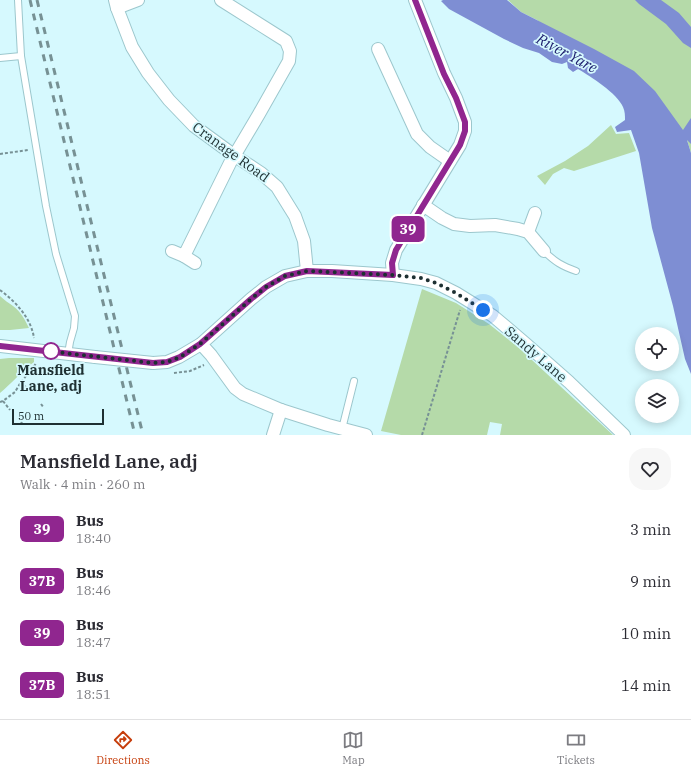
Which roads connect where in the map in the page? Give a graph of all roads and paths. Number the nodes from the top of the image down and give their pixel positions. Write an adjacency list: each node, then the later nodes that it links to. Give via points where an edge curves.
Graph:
1 (18, 0): 7 (lane)
2 (138, 0): 5 (street)
3 (221, 0): 11 (street, via 286,41 290,50 289,61)
4 (415, 0): 12 (street, via 465,122 460,145)
5 (116, 4): 11 (street, Cranage Road, via 132,47 148,73 194,126)
6 (378, 49): 12 (street, via 417,134)
7 (21, 56): 8 (lane); 9 (lane)
8 (0, 58)
9 (37, 149): 10 (path); 28 (lane, via 56,254 75,316)
10 (0, 154)
11 (234, 156): 18 (street); 20 (street, Cranage Road, via 261,173 281,193 295,216 304,241)
12 (450, 161): 13 (street)
13 (423, 205): 15 (street, via 454,224 495,225); 22 (street, via 396,250 392,263)
14 (535, 213): 15 (street)
15 (528, 232): 17 (street)
16 (172, 251): 18 (street)
17 (544, 251): 21 (lane, via 553,260)
18 (184, 256): 19 (street)
19 (195, 263)
20 (307, 271): 22 (street, Sandy Lane); 25 (street, Sandy Lane, via 285,276 266,287)
21 (576, 271)
22 (393, 275): 46 (street, Sandy Lane, via 421,278 436,283 493,316)
23 (0, 290): 27 (path, via 27,317 33,330)
24 (460, 308): 45 (path)
25 (200, 344): 28 (street, Sandy Lane, bridge, via 167,362 153,363); 29 (street)
26 (0, 346): 27 (street, Sandy Lane)
27 (35, 349): 28 (street, Sandy Lane)
28 (68, 354)
29 (215, 360): 31 (path, via 190,370); 39 (street, via 243,394)
30 (35, 365): 33 (path)
31 (169, 374)
32 (354, 381): 42 (lane)
33 (20, 382): 34 (path); 35 (path, via 15,392)
34 (30, 392)
35 (1, 402): 38 (path)
36 (41, 404): 37 (path)
37 (44, 408)
38 (10, 410)
39 (281, 410): 42 (street); 43 (street)
40 (21, 422): 41 (path)
41 (24, 426)
42 (342, 429): 44 (street)
43 (273, 435)
44 (366, 435)
45 (422, 435)
46 (624, 435)

